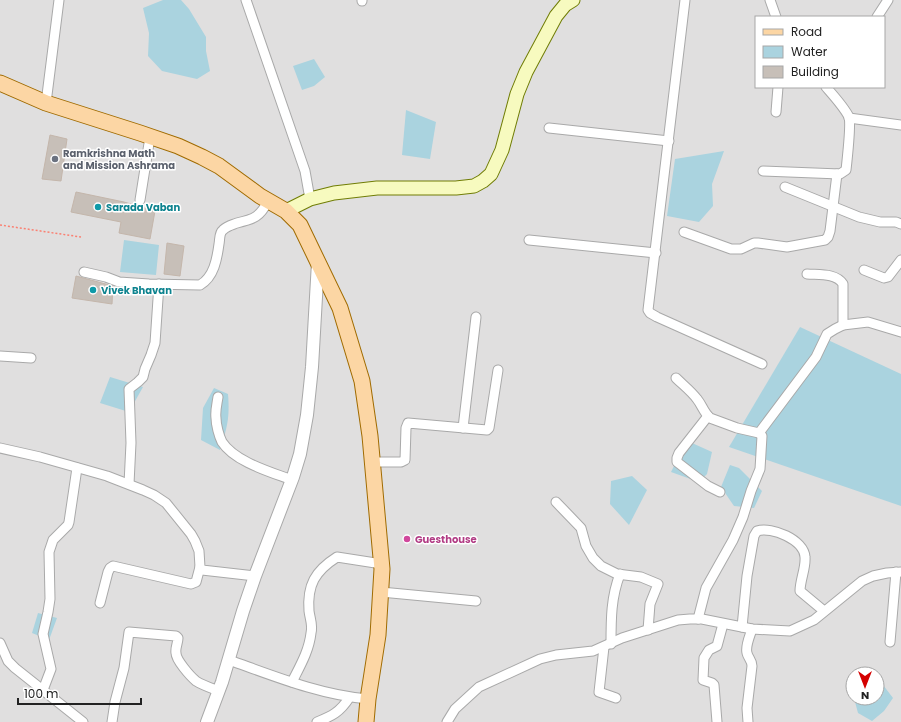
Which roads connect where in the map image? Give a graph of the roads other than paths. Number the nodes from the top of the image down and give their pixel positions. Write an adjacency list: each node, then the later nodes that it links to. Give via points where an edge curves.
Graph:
1 (59, 0): 12 (street)
2 (246, 0): 22 (street, via 305,171)
3 (685, 0): 18 (street)
4 (770, 0): 7 (street)
5 (888, 0): 8 (street)
6 (567, 2): 22 (main road, via 556,16 526,72 517,94 502,150 491,174 483,181 474,186 456,188 355,190)
7 (776, 16)
8 (878, 16)
9 (0, 83): 12 (main road)
10 (778, 88): 13 (street)
11 (827, 88): 14 (street)
12 (46, 103): 17 (main road)
13 (776, 112)
14 (849, 118): 15 (street); 20 (street, via 846,170)
15 (901, 125)
16 (550, 128): 18 (street)
17 (150, 137): 23 (street); 24 (main road, via 219,166)
18 (669, 141): 30 (street)
19 (763, 171): 20 (street)
20 (837, 174): 25 (street)
21 (785, 187): 25 (street)
22 (310, 199): 26 (main road)
23 (140, 200)
24 (268, 201): 26 (main road); 36 (street, via 257,217 230,226 220,233 214,266 205,282 200,285)
25 (832, 207): 27 (street, via 870,220); 28 (street, via 828,237 825,240 796,246 754,243 741,249 731,249)
26 (286, 211): 32 (main road, via 300,224)
27 (901, 224)
28 (684, 232)
29 (529, 240): 30 (street)
30 (656, 253): 42 (street, via 648,310 650,314)
31 (901, 260): 33 (street, via 888,277 884,278)
32 (318, 262): 50 (main road, via 340,308 356,359 362,382); 52 (street, via 307,415)
33 (864, 270)
34 (84, 272): 36 (street, via 119,282)
35 (807, 274): 38 (street, via 835,277 841,281)
36 (159, 284): 53 (street, via 152,355 143,377 129,389)
37 (476, 317): 47 (street)
38 (843, 325): 39 (street, via 868,322); 48 (street, via 827,334 816,357)
39 (901, 332)
40 (0, 356): 41 (street)
41 (31, 358)
42 (762, 364)
43 (498, 370): 47 (street, via 489,428)
44 (676, 378): 46 (street, via 692,393)
45 (218, 397): 52 (street, via 216,418 223,444 248,463)
46 (708, 416): 48 (street, via 722,423); 54 (street, via 676,458 677,462 702,482)
47 (463, 428): 50 (street, via 408,423 405,460)
48 (759, 433): 65 (street, via 762,436 760,468 733,540 706,588)
49 (0, 448): 51 (street)
50 (372, 462): 56 (main road)
51 (77, 468): 53 (street); 75 (street, via 68,526 53,540 49,552 50,599 43,634 51,669)
52 (292, 480): 60 (street)
53 (129, 484): 57 (street, via 166,502 195,541 199,551)
54 (720, 492)
55 (556, 502): 59 (street, via 582,528 586,546 593,558 601,566)
56 (382, 564): 61 (main road); 74 (street, via 338,557 316,576 309,596 312,623 310,641)
57 (200, 567): 60 (street, via 206,571); 63 (street, via 196,582 191,584 113,566 108,572)
58 (899, 572): 64 (street, via 873,576 862,581); 70 (street)
59 (620, 574): 69 (street, via 641,577 658,584 650,604); 72 (street, via 614,595)
60 (255, 576): 73 (street)
61 (381, 592): 62 (street); 79 (main road, via 378,635)
62 (476, 602)
63 (100, 603)
64 (824, 611): 67 (street, via 800,591 806,557 800,546 793,538 763,529 757,531 754,536); 68 (street, via 814,620 790,631)
65 (698, 619): 66 (street); 69 (street, via 678,620)
66 (723, 624): 67 (street); 86 (street, via 716,646 709,650 704,662 703,680 714,685)
67 (742, 627): 68 (street)
68 (752, 629): 87 (street, via 747,648 752,662)
69 (648, 630): 72 (street)
70 (890, 642)
71 (0, 643): 75 (street, via 8,661)
72 (607, 645): 78 (street, via 599,692); 85 (street, via 593,651 556,655 533,662 479,687 455,709)
73 (229, 660): 74 (street); 76 (street)
74 (292, 682): 77 (street)
75 (44, 690): 80 (street)
76 (218, 692): 81 (street, via 196,680 188,672 176,655 176,636 129,632); 82 (street)
77 (349, 698): 79 (street); 83 (street, via 334,715)
78 (616, 698)
79 (368, 699): 84 (main road)
80 (83, 722)
81 (112, 722)
82 (207, 722)
83 (317, 722)
84 (366, 722)
85 (447, 722)
86 (717, 722)
87 (748, 722)

